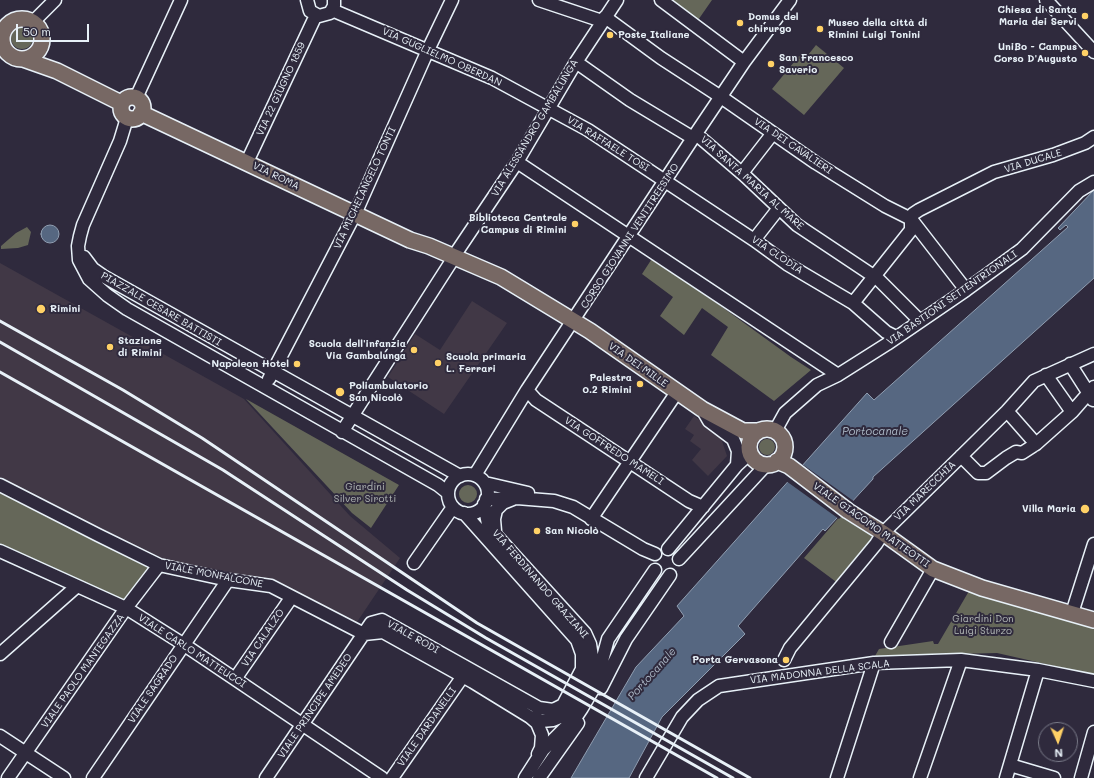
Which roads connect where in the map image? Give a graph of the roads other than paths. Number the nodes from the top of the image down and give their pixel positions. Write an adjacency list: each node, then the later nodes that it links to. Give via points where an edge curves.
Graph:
1 (55, 0): 14 (street)
2 (181, 0): 24 (street)
3 (307, 0): 11 (street, via 310,10)
4 (452, 0): 17 (street, VIA MICHELANGELO TONTI)
5 (540, 0): 12 (street, VIA DEI CAVALIERI)
6 (616, 0): 12 (street, VIA ALESSANDRO GAMBALUNGA)
7 (661, 0): 21 (street)
8 (790, 0): 21 (street, CORSO GIOVANNI VENTITREESIMO)
9 (1046, 0): 18 (street)
10 (333, 5): 11 (street, via 327,15); 17 (street, VIA GUGLIELMO OBERDAN)
11 (316, 15): 32 (street, VIA 22 GIUGNO 1859)
12 (603, 19): 20 (street, VIA ALESSANDRO GAMBALUNGA); 23 (street, VIA DEI CAVALIERI)
13 (5, 22): 14 (main road, via 21,19); 15 (main road)
14 (33, 22): 16 (main road, via 40,32)
15 (1, 39): 19 (main road, via 11,56)
16 (41, 44): 19 (main road, via 34,54); 22 (main road, via 45,57)
17 (428, 50): 26 (street, VIA GUGLIELMO OBERDAN, via 492,78); 38 (street, VIA MICHELANGELO TONTI)
18 (1094, 52)
19 (23, 59): 22 (main road)
20 (576, 62): 26 (street, VIA ALESSANDRO GAMBALUNGA); 30 (street, VIA SANTA MARIA AL MARE, via 630,100)
21 (744, 62): 23 (street, CORSO GIOVANNI VENTITREESIMO)
22 (57, 71): 25 (main road)
23 (721, 97): 29 (street, VIA DEI CAVALIERI); 30 (street, CORSO GIOVANNI VENTITREESIMO)
24 (136, 98): 25 (main road, via 126,98); 27 (main road, via 141,103)
25 (121, 103): 28 (main road, via 121,110)
26 (549, 108): 33 (street, VIA ALESSANDRO GAMBALUNGA); 35 (street, VIA RAFFAELE TOSI)
27 (141, 113): 28 (main road, via 133,119); 32 (main road, VIA ROMA)
28 (127, 118): 40 (street, via 120,141)
29 (773, 133): 34 (street); 39 (street, VIA DEI CAVALIERI, via 816,163)
30 (695, 136): 34 (street, VIA SANTA MARIA AL MARE); 35 (street, CORSO GIOVANNI VENTITREESIMO)
31 (1094, 137): 39 (street, VIA DUCALE, via 1053,155 994,172 927,205 913,214)
32 (247, 162): 38 (main road, VIA ROMA)
33 (517, 162): 41 (street); 43 (street, VIA ALESSANDRO GAMBALUNGA)
34 (742, 173): 37 (street, VIA SANTA MARIA AL MARE)
35 (666, 181): 41 (street, CORSO GIOVANNI VENTITREESIMO); 42 (street, VIA CLODIA)
36 (1094, 182): 45 (street, VIA BASTIONI SETTENTRIONALI, via 1079,191 1022,249)
37 (779, 208): 42 (street); 44 (street, VIA SANTA MARIA AL MARE, via 797,225)
38 (355, 214): 43 (main road, VIA ROMA, via 410,240 425,251); 52 (street, VIA MICHELANGELO TONTI)
39 (911, 219): 44 (street, via 911,230); 45 (street, VIA DEI CAVALIERI)
40 (80, 236): 52 (street, PIAZZALE CESARE BATTISTI, via 85,260 93,269); 55 (street, PIAZZALE CESARE BATTISTI, via 79,260 89,279 106,295)
41 (630, 236): 47 (street, CORSO GIOVANNI VENTITREESIMO); 53 (street)
42 (754, 240): 46 (street, VIA CLODIA, via 787,264)
43 (452, 259): 47 (main road, VIA ROMA, via 499,283 516,288); 62 (street, VIA ALESSANDRO GAMBALUNGA)
44 (874, 277): 46 (street); 48 (street, VIA SANTA MARIA AL MARE)
45 (966, 290): 48 (street, VIA BASTIONI SETTENTRIONALI)
46 (853, 303): 49 (street, VIA CLODIA)
47 (574, 321): 56 (street, CORSO GIOVANNI VENTITREESIMO); 57 (main road, VIA DEI MILLE)
48 (920, 321): 49 (street, VIA BASTIONI SETTENTRIONALI)
49 (890, 338): 53 (street, VIA BASTIONI SETTENTRIONALI)
50 (1094, 354): 51 (street, VIA MARECCHIA)
51 (1070, 364): 54 (street, VIA MARECCHIA); 58 (street)
52 (273, 373): 55 (street); 62 (street, PIAZZALE CESARE BATTISTI)
53 (838, 375): 63 (street, VIA BASTIONI SETTENTRIONALI, via 817,385 805,395 785,413)
54 (1046, 375): 60 (street, VIA MARECCHIA, via 1034,381); 61 (street)
55 (264, 388): 65 (street, PIAZZALE CESARE BATTISTI)
56 (527, 390): 70 (street, VIA GOFFREDO MAMELI, via 536,400); 72 (street, CORSO GIOVANNI VENTITREESIMO)
57 (677, 392): 59 (main road, VIA DEI MILLE); 70 (street)
58 (1092, 394): 61 (street)
59 (702, 409): 64 (main road, VIA DEI MILLE, via 743,431); 67 (main road, VIA DEI MILLE); 71 (street, VIA DEI MILLE, via 709,421 734,439 738,451)
60 (1007, 411): 66 (street); 68 (street, VIA MARECCHIA)
61 (1072, 412): 66 (street)
62 (352, 416): 65 (street); 73 (street, PIAZZALE CESARE BATTISTI)
63 (775, 430): 64 (main road, via 768,428); 69 (main road, via 783,439)
64 (757, 431): 67 (main road, via 751,438)
65 (342, 432): 76 (street, PIAZZALE CESARE BATTISTI)
66 (1036, 444): 68 (street, via 1022,453 1016,452 986,473 978,473)
67 (749, 450): 69 (main road, via 756,462); 71 (street)
68 (961, 456): 84 (street, VIA MARECCHIA)
69 (779, 461): 84 (main road, VIALE GIACOMO MATTEOTTI, via 848,512); 90 (street)
70 (630, 462): 81 (street, VIA GOFFREDO MAMELI, via 689,501); 83 (street)
71 (737, 465): 81 (street)
72 (475, 475): 73 (street); 74 (street)
73 (460, 476): 76 (street, via 451,482)
74 (485, 483): 78 (street, via 526,492); 79 (street)
75 (0, 485): 92 (street, VIALE MONFALCONE)
76 (448, 493): 80 (street)
77 (517, 498): 78 (street); 79 (street); 85 (street, via 503,503 496,510)
78 (540, 498): 83 (street, via 573,507)
79 (485, 502): 82 (street, via 477,511); 85 (street, VIA FERDINANDO GRAZIANI, via 488,524)
80 (453, 507): 82 (street); 91 (street)
81 (703, 507): 87 (street)
82 (464, 513): 116 (street, VIA FERDINANDO GRAZIANI, via 577,640 583,664 580,677 563,705)
83 (591, 519): 89 (street)
84 (883, 533): 93 (main road, VIALE GIACOMO MATTEOTTI); 112 (street, VIA MARECCHIA, via 790,648 784,661)
85 (495, 534): 104 (street, VIA FERDINANDO GRAZIANI)
86 (1094, 544): 100 (street)
87 (668, 549): 89 (street); 90 (street)
88 (0, 551): 97 (street, VIALE CARLO MATTEUCCI)
89 (655, 554): 94 (street, via 652,562)
90 (679, 559): 95 (street, via 678,568)
91 (414, 563)
92 (159, 565): 96 (street, VIALE MONFALCONE); 99 (street, VIALE PAOLO MANTEGAZZA)
93 (933, 569): 100 (main road, VIALE GIACOMO MATTEOTTI, via 982,588); 105 (street, VIALE GIACOMO MATTEOTTI)
94 (655, 570): 95 (street, via 662,575); 102 (street)
95 (670, 575): 115 (street, via 626,639)
96 (228, 580): 98 (street, VIALE MONFALCONE, via 271,586); 106 (street, VIALE SAGRADO)
97 (76, 587): 99 (street, VIALE CARLO MATTEUCCI); 107 (street)
98 (291, 598): 103 (street, VIALE MONFALCONE); 113 (street, VIA CALALZO)
99 (126, 608): 106 (street, VIALE CARLO MATTEUCCI); 121 (street, VIALE PAOLO MANTEGAZZA)
100 (1072, 613): 101 (main road, VIALE GIACOMO MATTEOTTI)
101 (1094, 620)
102 (612, 631): 104 (street, via 604,636); 115 (street, via 604,646 595,686)
103 (364, 634): 111 (street, VIALE RODI, via 383,632); 116 (street, VIALE RODI, via 371,623 382,620); 118 (street, VIALE PRINCIPE AMEDEO)
104 (586, 635): 117 (street, VIA FERDINANDO GRAZIANI, via 591,650 591,670 575,704 565,715 554,720 541,721)
105 (891, 642)
106 (183, 644): 113 (street, VIALE CARLO MATTEUCCI); 126 (street, VIALE SAGRADO)
107 (0, 654)
108 (961, 660): 109 (street, VIA MADONNA DELLA SCALA); 110 (street, VIA MADONNA DELLA SCALA); 134 (street)
109 (874, 663): 112 (street, VIA MADONNA DELLA SCALA); 133 (street)
110 (1038, 670): 114 (street, VIA MADONNA DELLA SCALA); 123 (street)
111 (463, 676): 117 (street, VIALE RODI); 129 (street, VIALE DARDANELLI)
112 (783, 676): 132 (street, VIA MADONNA DELLA SCALA, via 719,686 698,700 682,717)
113 (235, 679): 118 (street, VIALE CARLO MATTEUCCI)
114 (1094, 682)
115 (585, 709): 122 (street); 131 (street)
116 (546, 710)
117 (530, 717): 122 (street, via 537,723 542,734 541,748)
118 (302, 725): 127 (street, VIALE PRINCIPE AMEDEO); 128 (street, VIALE CARLO MATTEUCCI)
119 (1094, 732): 137 (street)
120 (0, 736): 121 (street)
121 (26, 752): 124 (street, VIALE PAOLO MANTEGAZZA); 125 (street)
122 (536, 759): 130 (street)
123 (1010, 765): 135 (street); 136 (street)
124 (8, 778)
125 (64, 778)
126 (93, 778)
127 (266, 778)
128 (382, 778)
129 (392, 778)
130 (525, 778)
131 (539, 778)
132 (646, 778)
133 (836, 778)
134 (920, 778)
135 (1006, 778)
136 (1054, 778)
137 (1080, 778)

